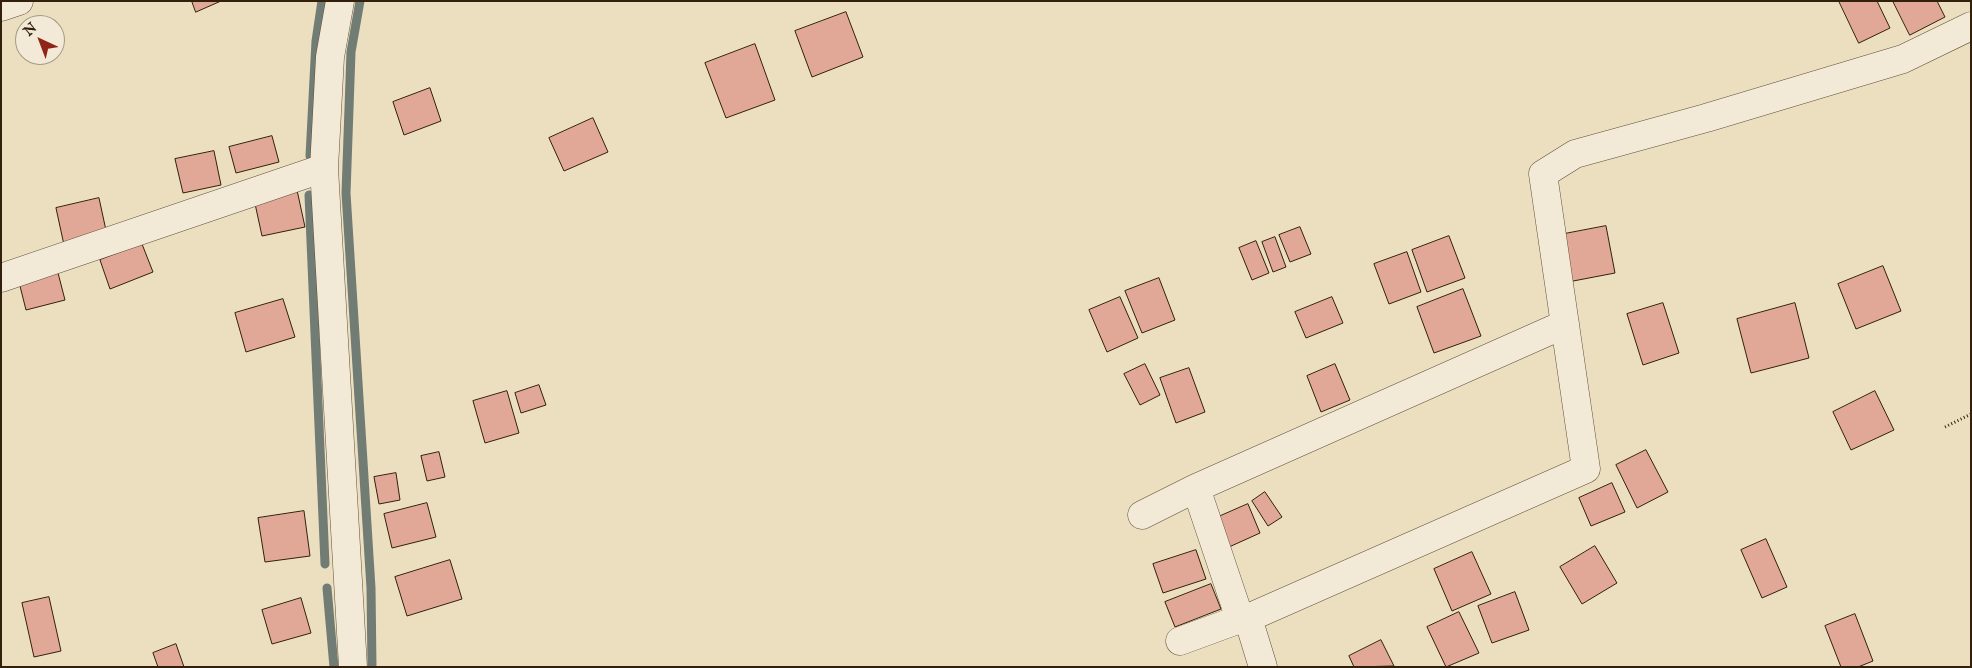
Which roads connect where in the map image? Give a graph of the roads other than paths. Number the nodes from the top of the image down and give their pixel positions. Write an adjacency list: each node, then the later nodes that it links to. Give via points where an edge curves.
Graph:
1 (20, 1): 3 (street)
2 (340, 1): 5 (street, via 330,56)
3 (1, 7)
4 (1971, 26): 7 (street, via 1903,59 1575,154 1543,174)
5 (324, 168): 6 (street); 12 (street)
6 (1, 278)
7 (1565, 324): 8 (street); 10 (street, via 1586,469)
8 (1196, 488): 9 (street); 10 (street)
9 (1142, 516)
10 (1244, 618): 11 (street); 13 (street)
11 (1180, 641)
12 (353, 667)
13 (1263, 667)

